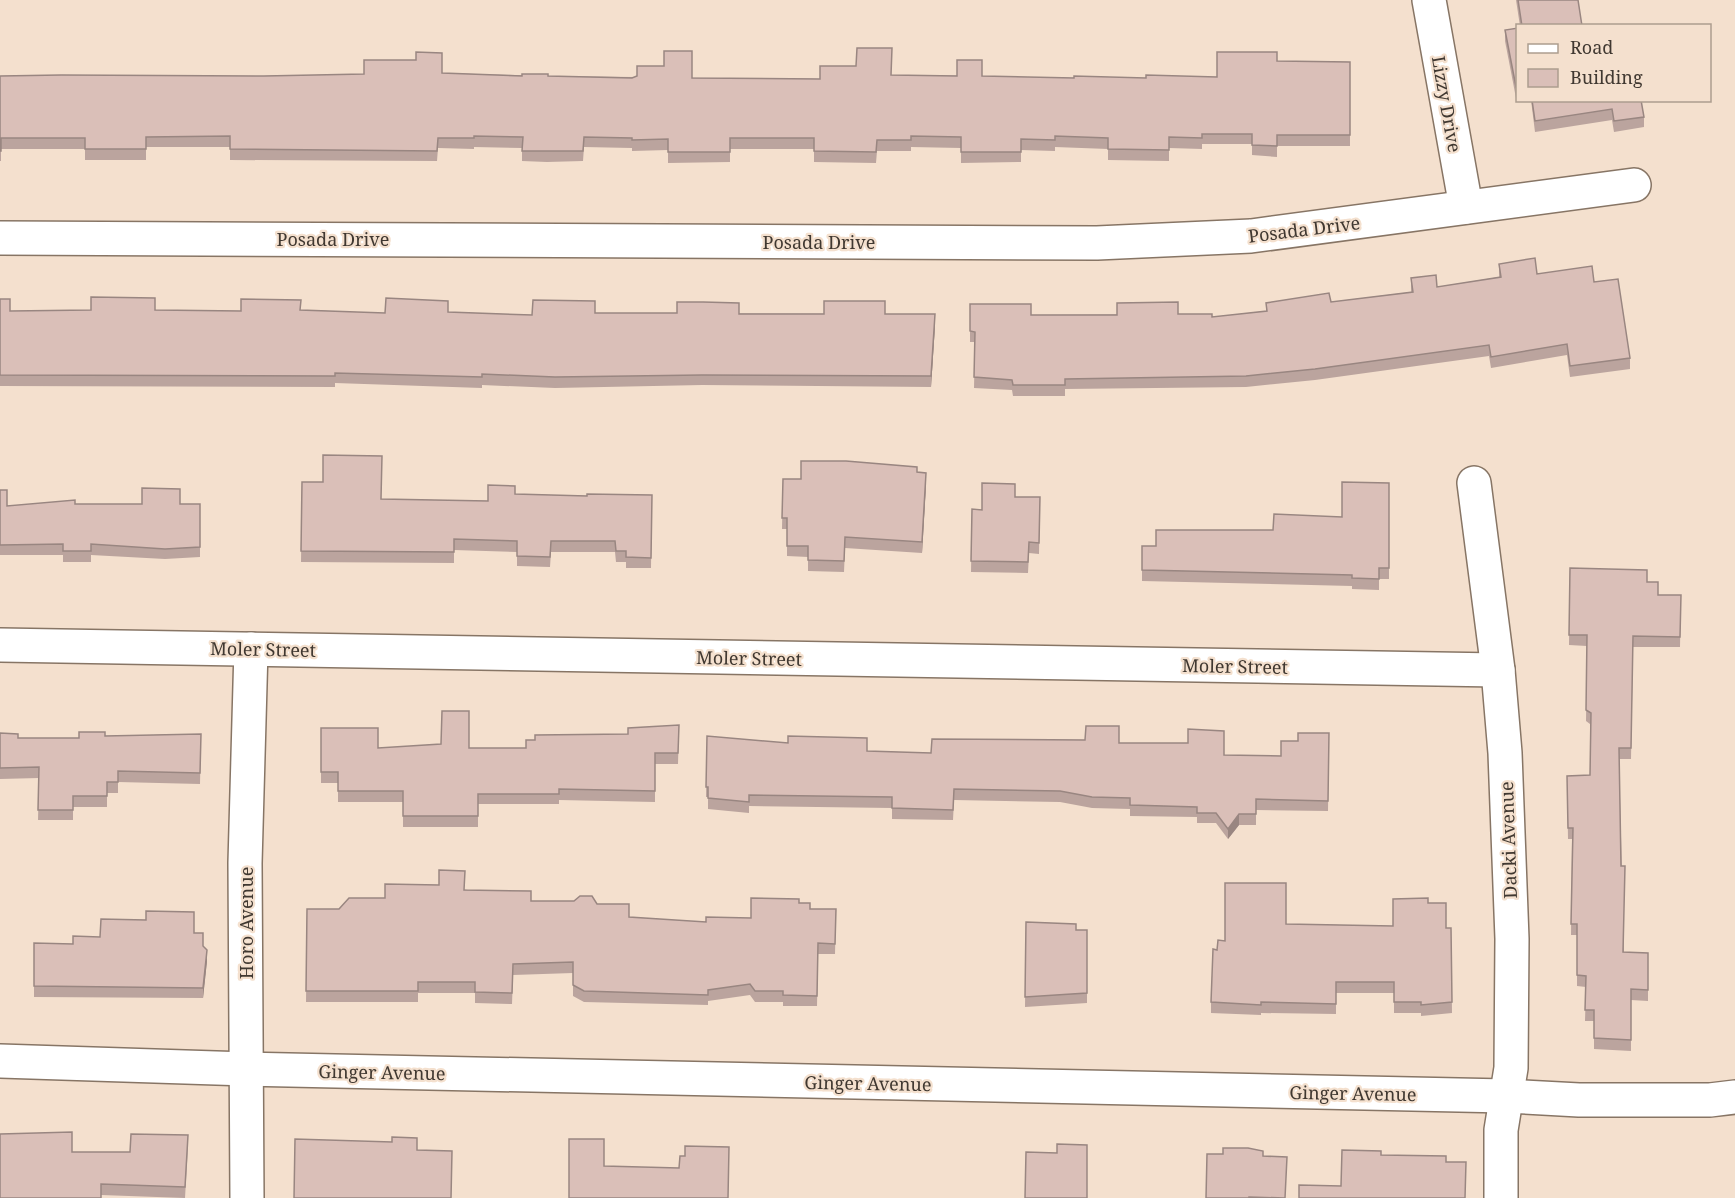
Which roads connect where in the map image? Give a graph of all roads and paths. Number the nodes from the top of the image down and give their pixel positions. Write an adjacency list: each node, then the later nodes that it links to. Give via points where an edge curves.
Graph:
1 (1429, 0): 3 (street, Lizzy Drive)
2 (1634, 185): 3 (street, Posada Drive)
3 (1466, 207): 4 (street, Posada Drive, via 1251,236 1097,243)
4 (0, 238)
5 (1474, 483): 8 (street, Dacki Avenue)
6 (0, 645): 7 (street, Moler Street)
7 (251, 649): 8 (street, Moler Street); 10 (street, Horo Avenue, via 245,863)
8 (1498, 670): 11 (street, Dacki Avenue, via 1506,753 1512,939 1511,1068)
9 (0, 1061): 10 (street, Ginger Avenue)
10 (247, 1069): 11 (street, Ginger Avenue); 13 (street, Horo Avenue)
11 (1506, 1096): 12 (street, Ginger Avenue, via 1579,1100); 14 (street, Dacki Avenue, via 1501,1130)
12 (1735, 1097)
13 (247, 1198)
14 (1501, 1198)

